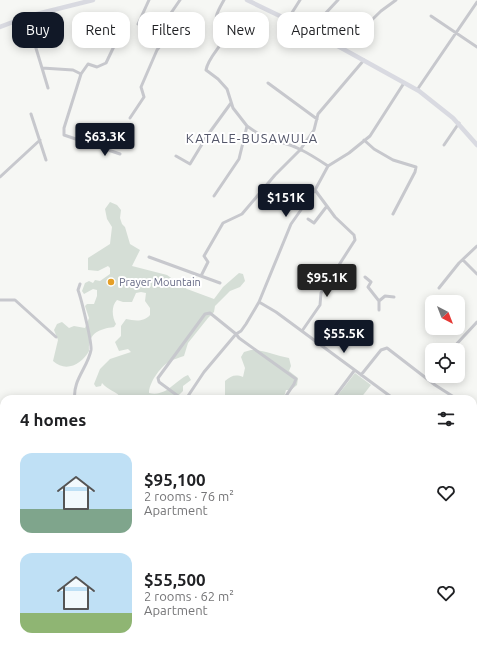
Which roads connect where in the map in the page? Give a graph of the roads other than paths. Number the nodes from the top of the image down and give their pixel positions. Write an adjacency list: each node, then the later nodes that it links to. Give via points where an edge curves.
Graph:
1 (93, 0): 9 (main road)
2 (149, 0): 12 (street)
3 (180, 0): 34 (street, via 171,13 168,42 156,50 141,87 144,97)
4 (224, 0): 32 (street, via 216,15 216,22 223,38 210,58 206,70 227,88)
5 (247, 0): 15 (main road)
6 (300, 0): 13 (street)
7 (338, 0): 14 (street)
8 (396, 0): 17 (street)
9 (79, 2): 11 (main road)
10 (477, 4): 20 (street)
11 (43, 12)
12 (144, 12)
13 (292, 12)
14 (327, 12)
15 (277, 14)
16 (431, 16): 20 (street)
17 (374, 17)
18 (12, 22): 19 (main road)
19 (0, 27)
20 (456, 33): 21 (street); 31 (street)
21 (477, 47)
22 (35, 48): 26 (street)
23 (113, 48): 27 (street, via 106,64 88,64)
24 (343, 48): 25 (main road)
25 (364, 60): 28 (main road); 35 (street)
26 (42, 68): 27 (street, via 73,70); 30 (street)
27 (81, 74): 43 (street, via 64,135)
28 (404, 82): 31 (main road); 39 (street, via 370,136)
29 (268, 83): 35 (street)
30 (48, 88)
31 (416, 90): 36 (main road)
32 (231, 103): 37 (street); 44 (street, via 190,164)
33 (31, 114): 38 (street)
34 (130, 118)
35 (316, 120): 42 (street, via 315,128)
36 (459, 123): 40 (street); 41 (main road)
37 (247, 126): 42 (street, via 270,142 279,141); 49 (street, via 238,159)
38 (40, 140): 45 (street); 47 (street)
39 (364, 140): 46 (street); 51 (street, via 393,160 416,167)
40 (444, 145)
41 (477, 145)
42 (300, 150): 46 (street); 57 (street, via 242,214 222,225 204,256 208,262)
43 (120, 154)
44 (176, 156)
45 (46, 160)
46 (328, 166): 48 (street)
47 (0, 177)
48 (315, 190): 50 (street); 65 (street, via 291,224)
49 (214, 196)
50 (327, 206): 52 (street, via 314,223); 68 (street, via 354,235 355,240 321,293 320,305)
51 (393, 214)
52 (308, 219)
53 (477, 246): 55 (street)
54 (149, 257): 57 (street)
55 (463, 260): 56 (street); 61 (street)
56 (477, 274)
57 (201, 276): 59 (street)
58 (365, 277): 64 (street, via 371,282 368,287)
59 (220, 283)
60 (80, 284): 76 (street, via 78,290 92,348 75,388)
61 (439, 288)
62 (394, 297): 64 (street, via 385,296)
63 (0, 300): 70 (street, via 15,300)
64 (379, 301): 66 (street)
65 (260, 302): 68 (street); 69 (street, via 241,331)
66 (379, 310)
67 (477, 322): 71 (street)
68 (302, 331): 72 (street)
69 (236, 334): 77 (street, via 210,313 205,314 158,378 159,382); 78 (street); 79 (street, via 296,379)
70 (56, 337)
71 (458, 343)
72 (354, 371): 73 (street); 80 (street)
73 (361, 375): 74 (street, via 384,348 392,351); 81 (street)
74 (425, 376)
75 (434, 383): 82 (street)
76 (75, 395)
77 (177, 395)
78 (189, 395)
79 (287, 395)
80 (336, 395)
81 (388, 395)
82 (451, 395)

